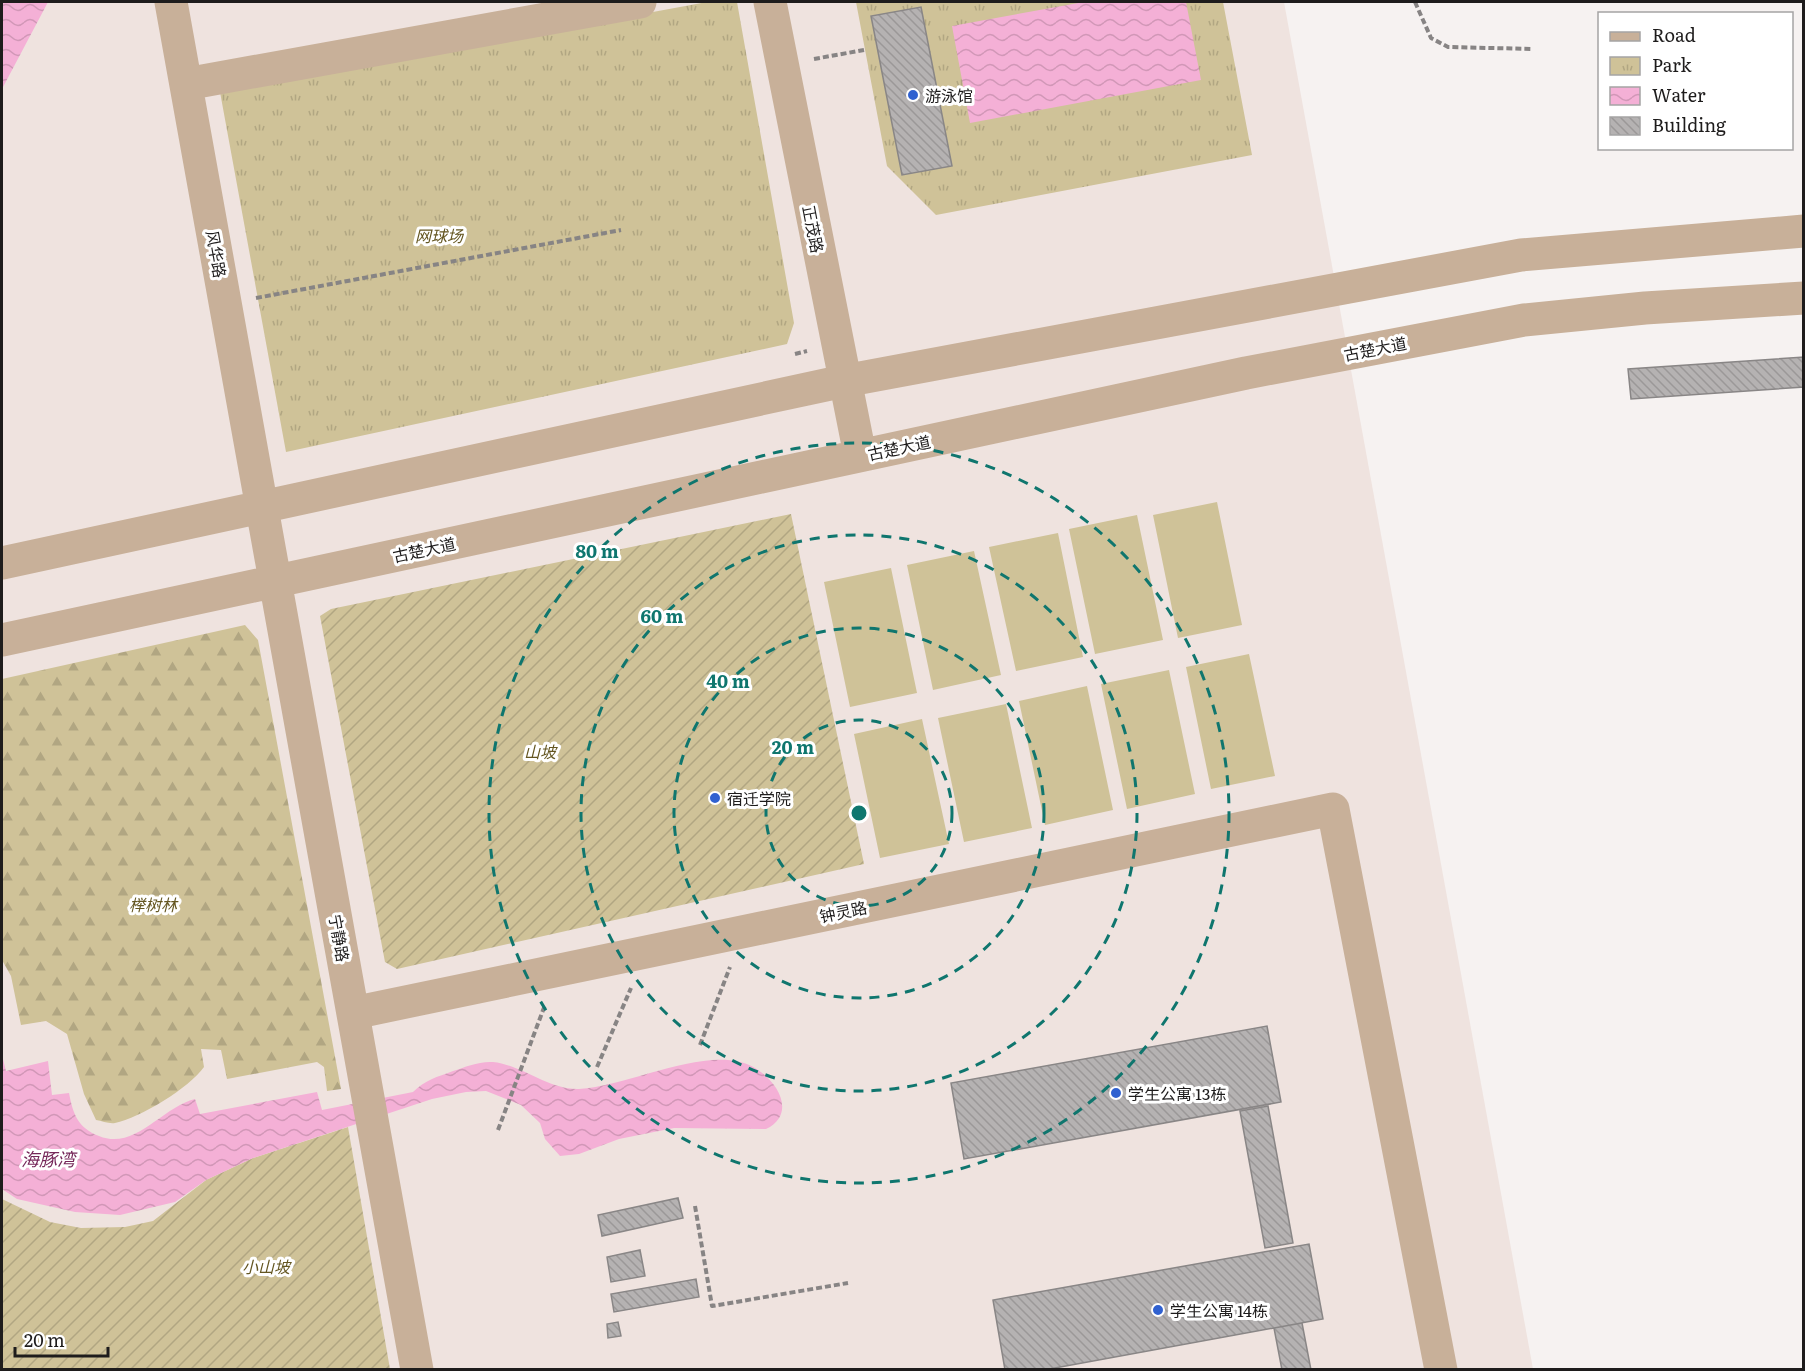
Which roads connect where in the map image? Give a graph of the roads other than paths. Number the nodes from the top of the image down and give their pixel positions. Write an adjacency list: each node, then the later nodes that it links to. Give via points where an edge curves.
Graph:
1 (171, 2): 4 (lane, 风华路)
2 (640, 2): 4 (lane)
3 (770, 2): 7 (lane, 正茂路)
4 (186, 84): 9 (lane, 风华路)
5 (1803, 231): 7 (lane, via 1521,255)
6 (1803, 298): 8 (lane, 古楚大道, via 1524,320 1246,373)
7 (844, 381): 8 (lane, 正茂路); 9 (lane)
8 (860, 455): 11 (lane, 古楚大道)
9 (262, 506): 10 (lane); 11 (lane, 宁静路)
10 (2, 563)
11 (275, 581): 12 (lane, 古楚大道); 13 (lane, 宁静路)
12 (2, 640)
13 (353, 1013): 14 (lane, 宁静路); 15 (lane, 钟灵路, via 1333,809)
14 (417, 1370)
15 (1442, 1370)

